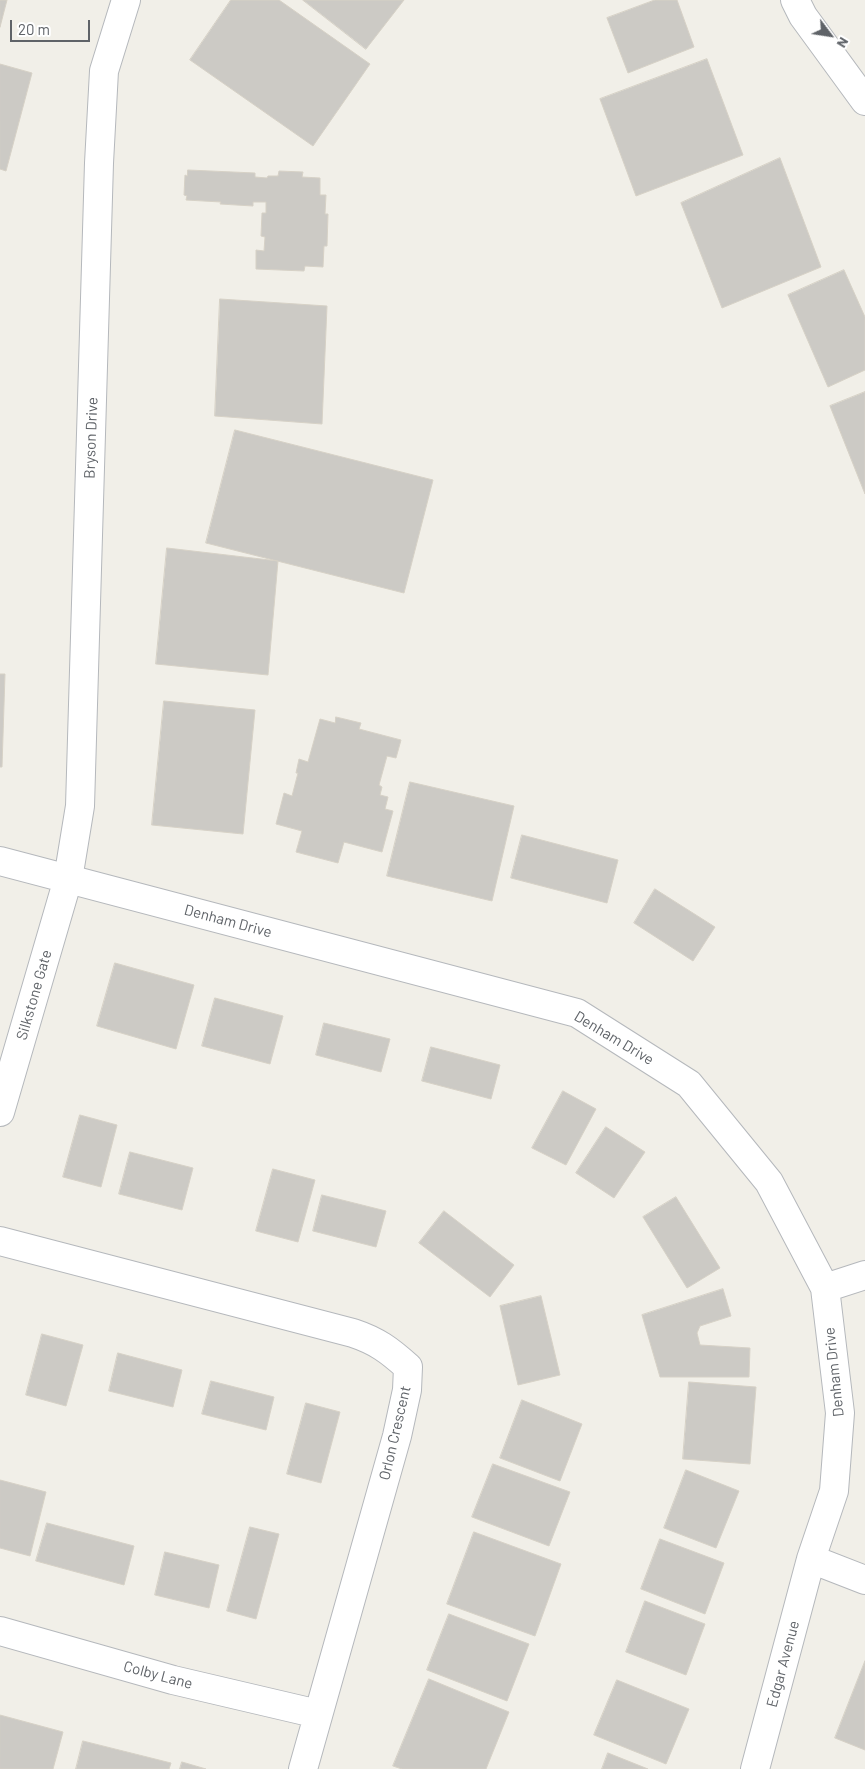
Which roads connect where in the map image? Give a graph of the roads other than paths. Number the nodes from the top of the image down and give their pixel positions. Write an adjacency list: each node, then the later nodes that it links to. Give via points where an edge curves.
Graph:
1 (126, 0): 5 (street, Bryson Drive, via 104,72 80,806)
2 (795, 0): 3 (street, via 803,16)
3 (865, 101)
4 (0, 861): 5 (street, Denham Drive)
5 (68, 879): 6 (street, Silkstone Gate); 9 (street, Denham Drive, via 577,1013 689,1084 769,1182)
6 (0, 1112)
7 (0, 1241): 13 (street, Orlon Crescent, via 353,1333 372,1340 408,1367 407,1390 397,1436)
8 (865, 1275): 9 (street)
9 (825, 1288): 10 (street, Denham Drive, via 840,1413 834,1491)
10 (811, 1559): 11 (street); 15 (street, Edgar Avenue)
11 (865, 1580)
12 (0, 1631): 13 (street, Colby Lane, via 173,1680)
13 (318, 1714): 14 (street, Orlon Crescent)
14 (303, 1769)
15 (755, 1769)

